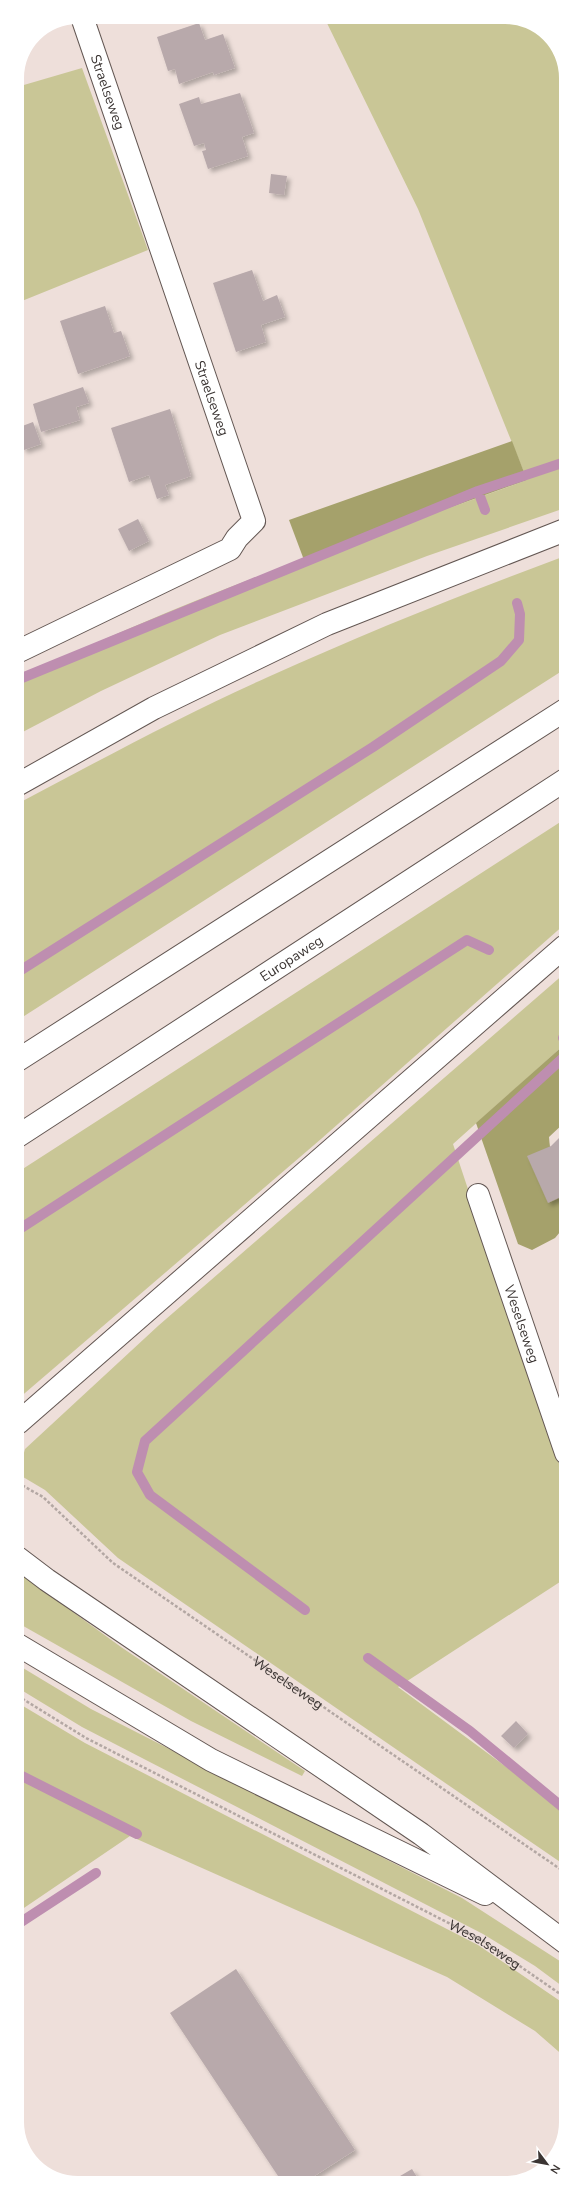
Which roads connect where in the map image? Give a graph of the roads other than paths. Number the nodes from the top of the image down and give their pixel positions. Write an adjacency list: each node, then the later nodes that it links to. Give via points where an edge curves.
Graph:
1 (84, 24): 3 (main road, Straelseweg, via 254,521 230,549)
2 (559, 532): 5 (main road, via 327,624 154,708)
3 (24, 649)
4 (559, 714): 8 (main road)
5 (24, 781)
6 (559, 784): 9 (main road, Europaweg)
7 (559, 951): 11 (main road)
8 (24, 1056)
9 (24, 1132)
10 (478, 1195): 12 (main road, Weselseweg)
11 (24, 1418)
12 (559, 1432)
13 (24, 1563): 15 (main road, via 421,1834)
14 (24, 1649): 15 (main road, via 211,1760)
15 (529, 1916): 16 (main road)
16 (559, 1938)

